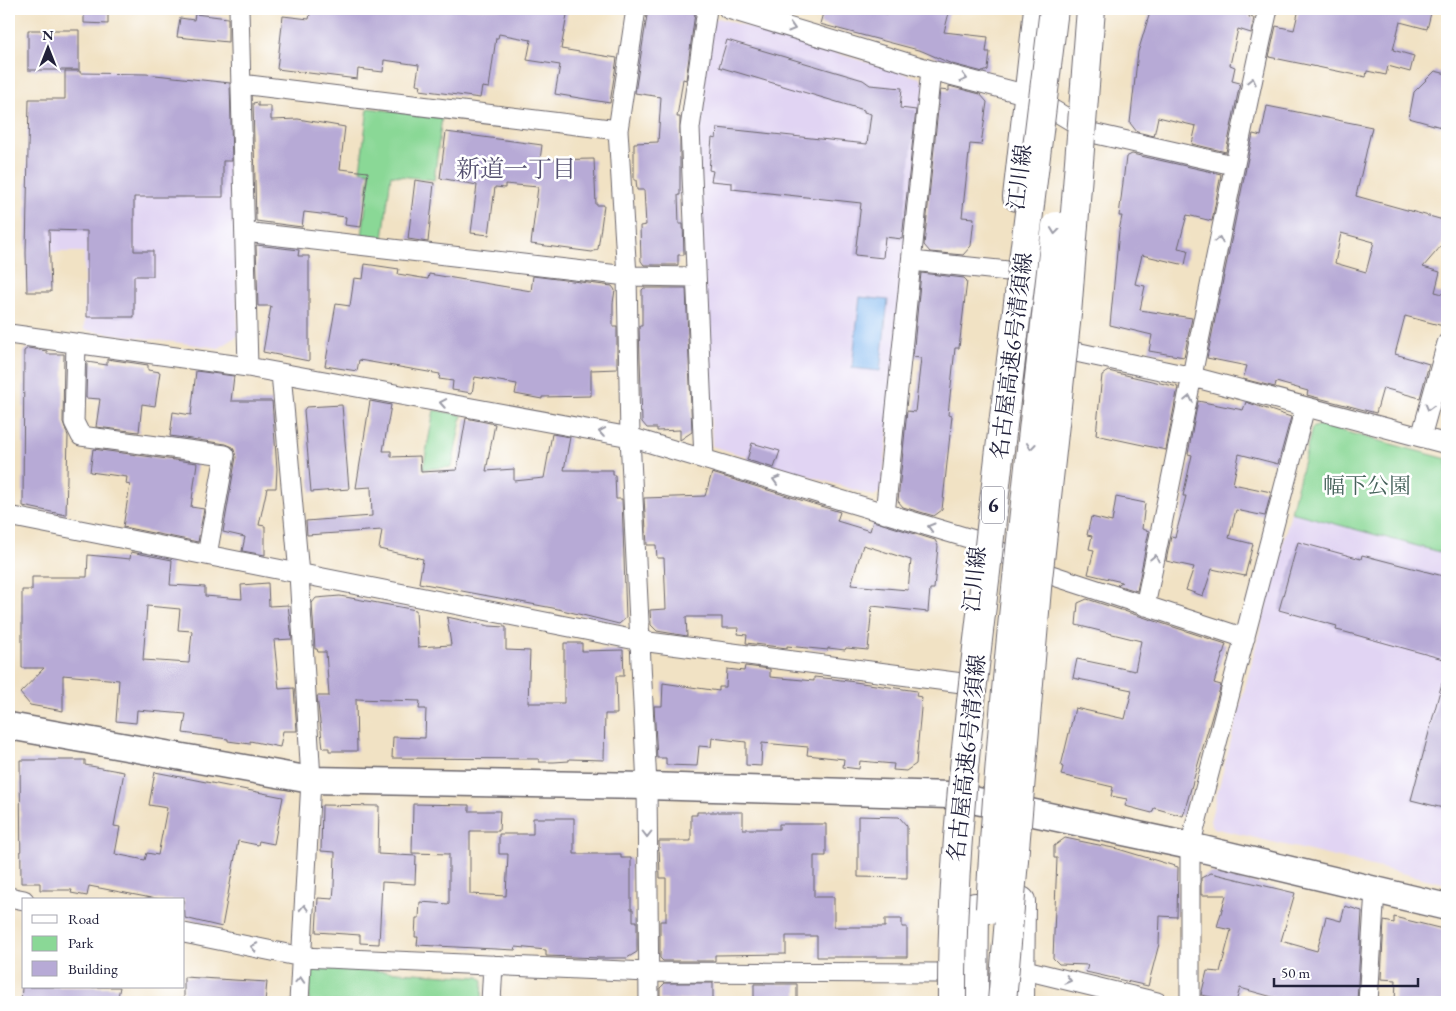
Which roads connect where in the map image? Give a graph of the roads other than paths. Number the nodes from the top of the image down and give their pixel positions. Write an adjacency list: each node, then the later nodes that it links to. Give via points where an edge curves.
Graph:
1 (240, 9): 13 (street)
2 (636, 9): 15 (street)
3 (707, 9): 22 (street, via 690,128)
4 (728, 9): 12 (street, one-way to 12)
5 (1038, 9): 14 (main road, 江川線)
6 (1054, 9): 66 (main road, 名古屋高速6号清須線 / 6, bridge, via 968,724 954,892)
7 (1062, 9): 55 (main road, via 981,784)
8 (1082, 9): 55 (main road, one-way to 55, bridge)
9 (1091, 9): 69 (main road, bridge, via 1067,314 1036,608)
10 (1102, 9): 16 (main road)
11 (1268, 9): 17 (street, one-way to 11)
12 (931, 70): 14 (street, one-way to 14); 19 (street)
13 (241, 84): 15 (street); 18 (street)
14 (1028, 95): 16 (street); 20 (main road, 江川線)
15 (618, 130): 21 (street)
16 (1092, 133): 17 (street); 26 (main road)
17 (1233, 165): 29 (street, one-way to 17)
18 (245, 232): 21 (street); 27 (street)
19 (912, 261): 20 (street); 35 (street)
20 (1008, 271): 37 (main road, 江川線)
21 (627, 276): 22 (street); 31 (street)
22 (696, 277): 34 (street)
23 (9, 334): 25 (street)
24 (1447, 343): 32 (street, one-way to 32)
25 (76, 344): 27 (street); 38 (street, via 74,422 81,436 226,455)
26 (1071, 351): 29 (street); 39 (main road)
27 (248, 367): 28 (street)
28 (281, 373): 31 (street, one-way to 28); 40 (street)
29 (1193, 377): 30 (street); 41 (street, one-way to 29)
30 (1305, 407): 32 (street); 42 (street)
31 (630, 437): 34 (street); 43 (street)
32 (1421, 437): 33 (street)
33 (1447, 444)
34 (704, 459): 35 (street, one-way to 34)
35 (885, 514): 37 (street, one-way to 35)
36 (9, 516): 38 (street)
37 (978, 541): 39 (street); 44 (main road, 江川線)
38 (207, 555): 40 (street)
39 (1045, 573): 41 (street); 49 (main road)
40 (299, 574): 43 (street); 46 (street)
41 (1145, 606): 42 (street)
42 (1245, 638): 50 (street)
43 (640, 641): 44 (street); 47 (street)
44 (962, 683): 48 (main road, 江川線)
45 (9, 726): 46 (street)
46 (311, 780): 47 (street); 57 (street, one-way to 46)
47 (647, 786): 48 (street); 60 (street, one-way to 60)
48 (949, 795): 49 (street); 61 (main road, 江川線)
49 (1022, 809): 50 (street); 59 (main road)
50 (1190, 846): 51 (street); 72 (street)
51 (1375, 890): 54 (street); 73 (street)
52 (9, 897): 53 (street)
53 (22, 900)
54 (1447, 907)
55 (983, 908): 67 (main road); 68 (main road)
56 (185, 933): 57 (street, one-way to 56)
57 (302, 957): 58 (street); 62 (street, one-way to 57)
58 (493, 965): 60 (street); 63 (street)
59 (1021, 969): 70 (main road); 71 (street, one-way to 71)
60 (648, 972): 61 (street); 64 (street)
61 (943, 973): 65 (main road, 江川線)
62 (299, 1002)
63 (491, 1002)
64 (649, 1002)
65 (944, 1002)
66 (952, 1002)
67 (974, 1002)
68 (989, 1002)
69 (1002, 1002)
70 (1020, 1002)
71 (1158, 1002)
72 (1190, 1002)
73 (1368, 1002)

